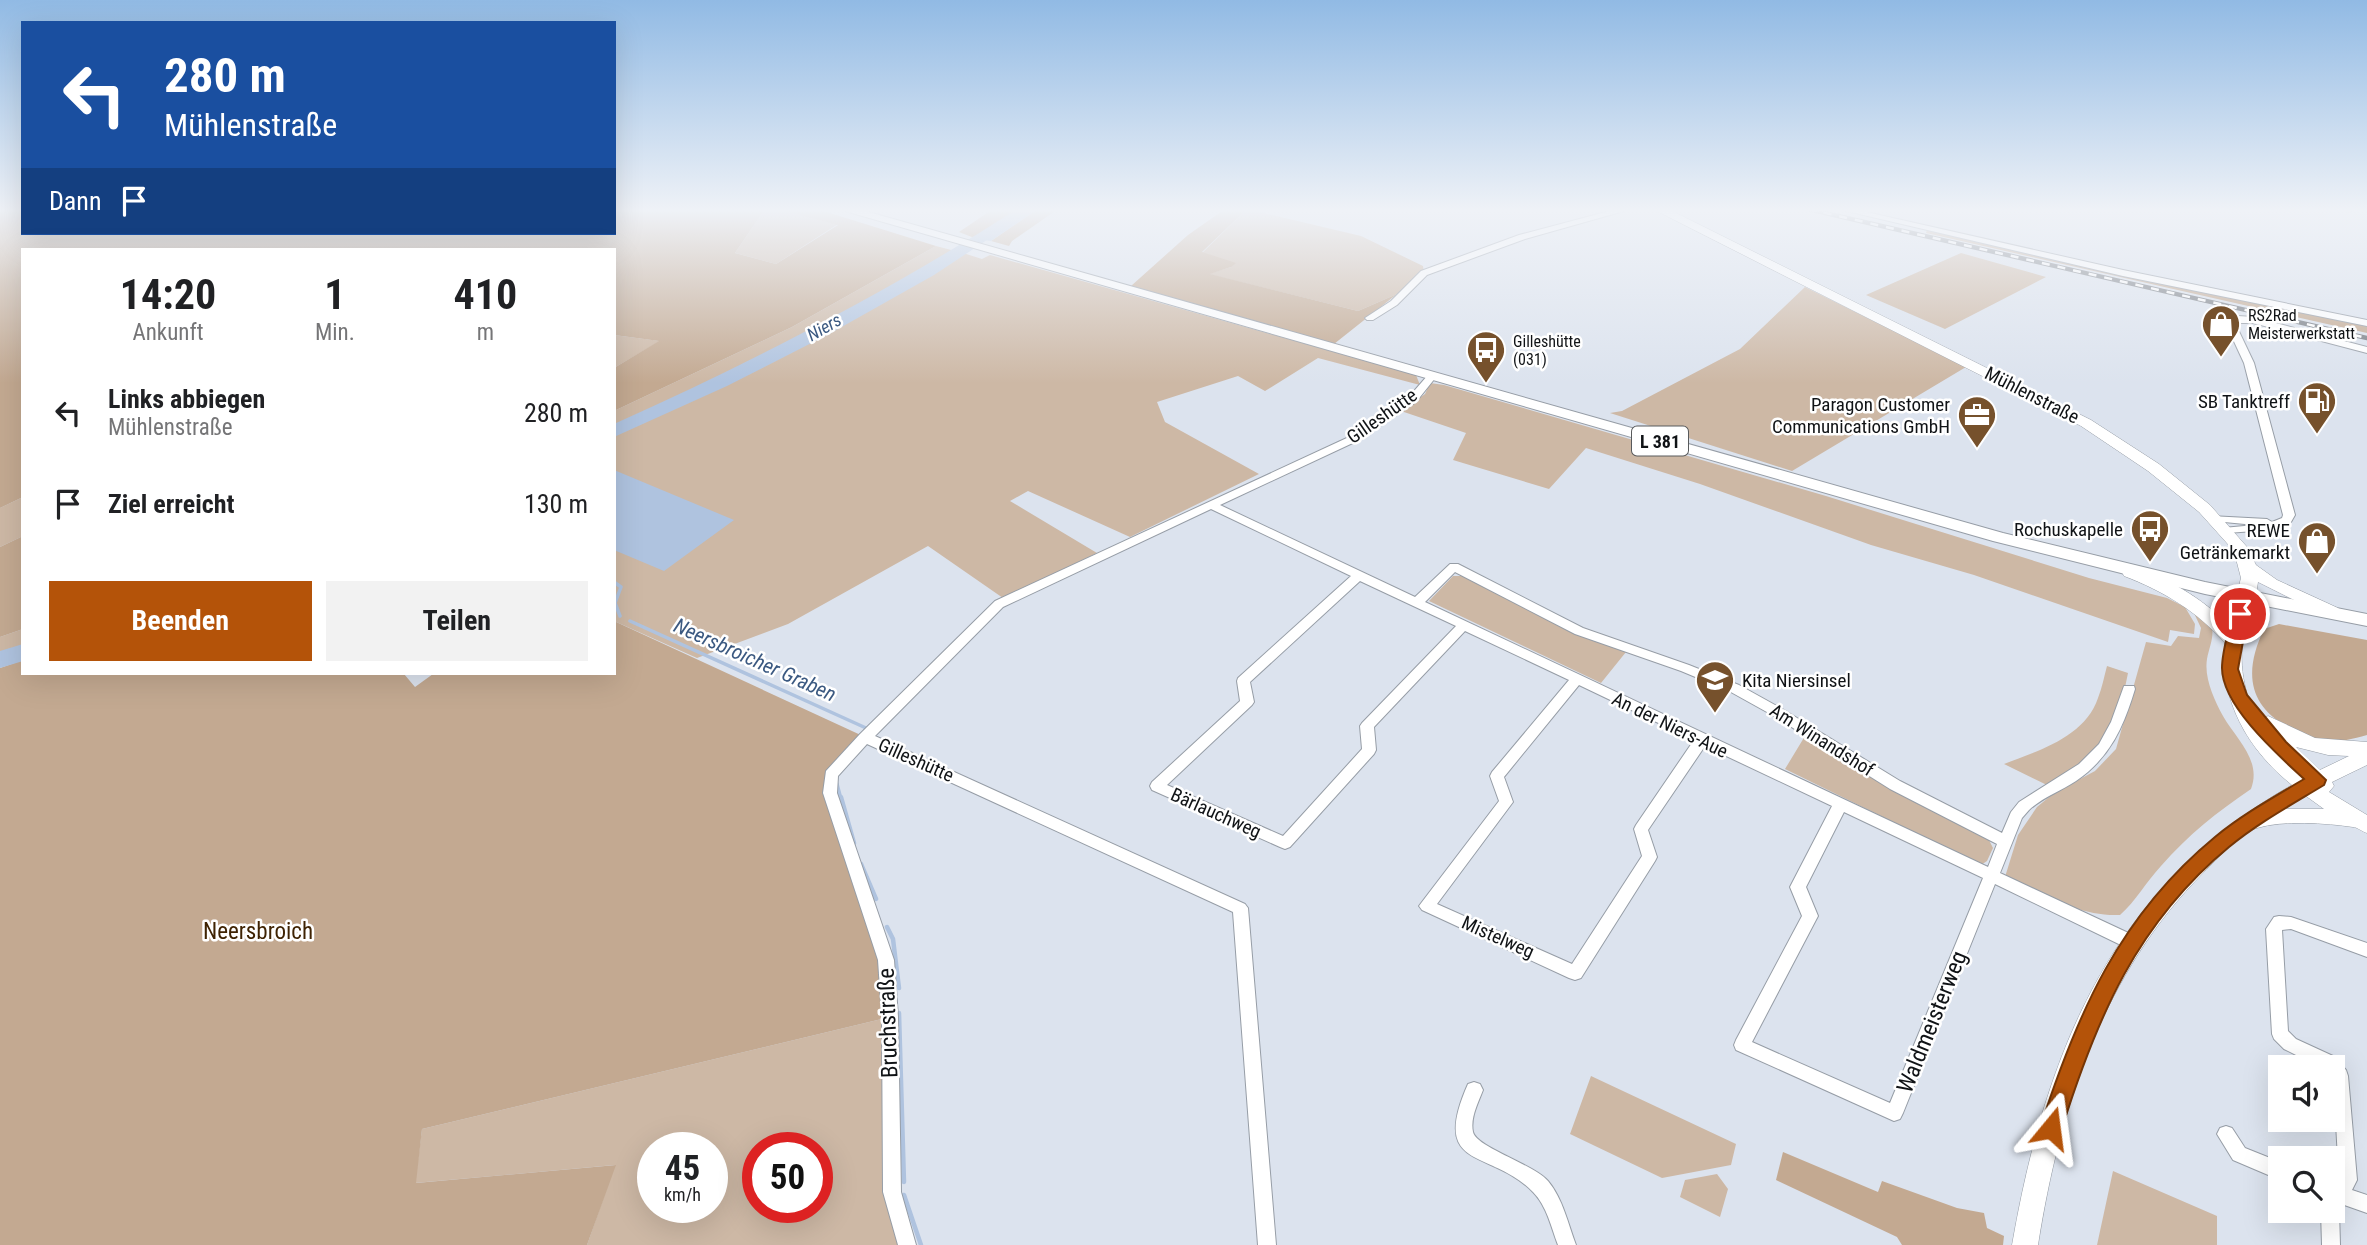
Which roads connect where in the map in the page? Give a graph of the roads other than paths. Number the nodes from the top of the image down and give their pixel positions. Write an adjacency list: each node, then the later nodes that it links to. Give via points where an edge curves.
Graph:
1 (1045, 267): 8 (main road, L 381)
2 (1440, 267): 5 (street, via 1424,273 1394,303)
3 (1775, 267): 10 (main road, Mühlenstraße, via 2086,423 2142,458)
4 (2097, 267): 6 (street)
5 (1370, 318)
6 (2367, 323)
7 (2367, 350): 11 (street, via 2242,318 2232,320 2249,363 2289,513 2287,520)
8 (1431, 377): 9 (street, Gilleshütte, via 1412,400 1359,436); 13 (main road, L 381)
9 (1211, 505): 15 (street, An der Niers-Aue); 25 (street, Gilleshütte, via 999,604)
10 (2214, 518): 11 (street); 12 (main road, Mühlenstraße)
11 (2274, 524): 12 (street)
12 (2227, 530): 14 (main road, Mühlenstraße)
13 (2113, 566): 16 (main road, L 381); 21 (main road, via 2199,607 2217,620)
14 (2249, 568): 16 (main road); 18 (main road, via 2271,584)
15 (1358, 576): 17 (street, An der Niers-Aue); 20 (street, Bärlauchweg, via 1243,681 1247,702 1157,786 1285,843 1369,750 1367,726)
16 (2245, 597): 18 (main road, L 381); 21 (main road)
17 (1416, 603): 20 (street, An der Niers-Aue); 34 (street, Am Winandshof, via 1454,566 1579,631 1734,688 1895,785)
18 (2340, 616): 19 (main road, L 381)
19 (2367, 620)
20 (1463, 626): 22 (street, An der Niers-Aue)
21 (2233, 641): 24 (main road, via 2230,669)
22 (1576, 680): 26 (street, An der Niers-Aue); 26 (street, Mistelweg, via 1497,776 1506,802 1427,906 1575,973 1650,857 1641,829)
23 (2129, 689): 34 (street, via 2105,748 2085,768 2030,799 2016,816)
24 (2239, 698): 27 (main road, via 2274,727 2304,743); 29 (main road, via 2260,741)
25 (865, 737): 45 (street, Bruchstraße, via 831,775 830,793 886,960 892,1192); 46 (street, Gilleshütte, via 1240,908)
26 (1702, 740): 30 (street, An der Niers-Aue)
27 (2367, 750)
28 (2367, 756): 29 (main road)
29 (2311, 784): 31 (main road); 32 (main road); 33 (main road)
30 (1840, 806): 35 (street, An der Niers-Aue); 35 (street, Waldmeisterweg, via 1798,887 1810,916 1742,1045 1894,1113)
31 (2367, 817)
32 (2251, 820): 33 (main road, via 2319,815); 36 (main road, via 2194,867)
33 (2367, 825)
34 (2006, 842): 35 (street)
35 (1991, 878): 36 (street, An der Niers-Aue)
36 (2131, 942): 48 (main road, via 2098,1000 2065,1081 2037,1179)
37 (2367, 950): 41 (street, via 2291,923 2279,922 2274,929 2280,1034 2290,1044 2328,1061 2342,1079)
38 (1474, 1090): 47 (street, via 1462,1122 1466,1141 1537,1183)
39 (2226, 1135): 40 (street, via 2239,1154)
40 (2268, 1166)
41 (2345, 1184)
42 (2345, 1201): 43 (street)
43 (2367, 1204)
44 (2332, 1223): 49 (street)
45 (907, 1245)
46 (1266, 1245)
47 (1567, 1245)
48 (2025, 1245)
49 (2331, 1245)

